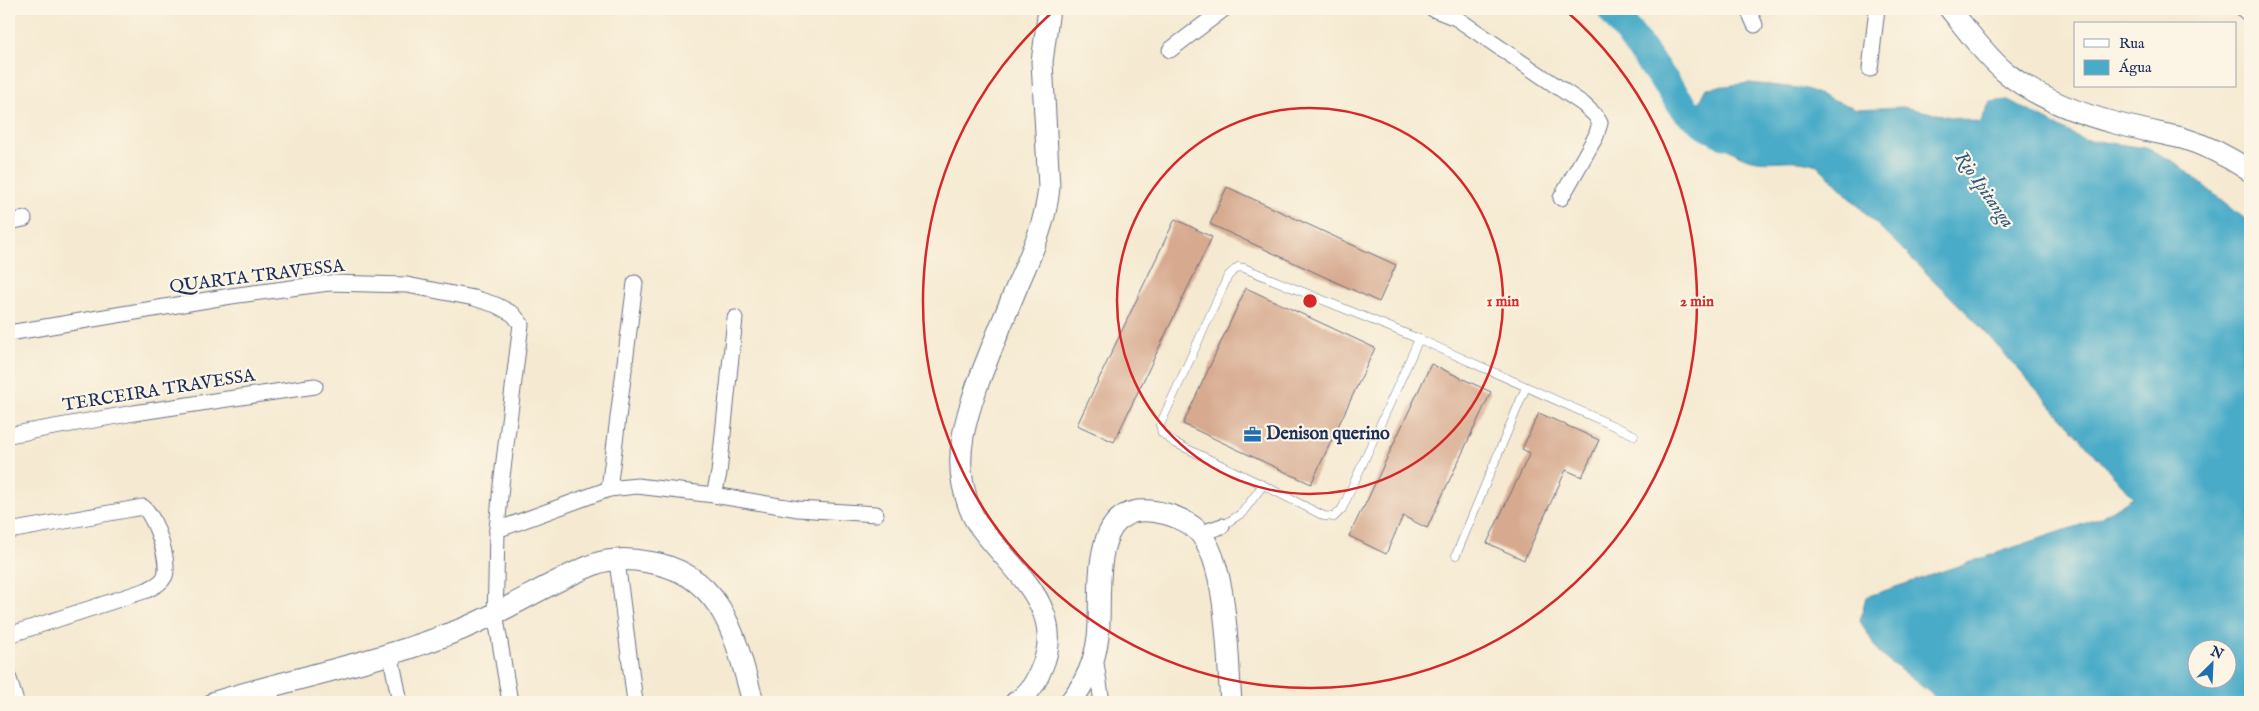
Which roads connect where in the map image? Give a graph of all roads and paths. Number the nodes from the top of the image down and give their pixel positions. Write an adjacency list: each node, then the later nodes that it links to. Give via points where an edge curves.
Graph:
1 (1049, 9): 46 (main road, via 1042,62 1049,187 1047,207 1041,229 988,354 966,418 962,440 963,485 973,516 1035,596 1049,630 1050,643 1041,671 1027,695)
2 (1224, 9): 10 (street)
3 (1433, 9): 13 (street, via 1476,31 1595,115 1600,123 1596,136)
4 (1748, 9): 9 (street)
5 (1877, 9): 11 (street)
6 (1950, 9): 12 (main road, via 2004,71 2036,92 2088,115 2210,148)
7 (2243, 9): 8 (street)
8 (2250, 15)
9 (1755, 25)
10 (1170, 50)
11 (1870, 69)
12 (2250, 171)
13 (1561, 198)
14 (24, 219): 15 (street)
15 (9, 222)
16 (635, 283): 25 (street)
17 (735, 318): 26 (street)
18 (9, 333): 29 (street, QUARTA TRAVESSA, via 329,283 407,285 496,305 513,314 520,324)
19 (1419, 339): 21 (lane); 24 (lane, via 1338,514 1330,518 1324,516); 24 (lane, via 1244,268 1233,270 1160,425 1162,433 1175,443)
20 (315, 386): 22 (street, TERCEIRA TRAVESSA)
21 (1526, 387): 23 (lane); 32 (lane)
22 (9, 435)
23 (1634, 435)
24 (1263, 485): 28 (lane, via 1242,513)
25 (609, 488): 26 (street, via 637,486); 29 (street)
26 (714, 495): 27 (street, via 798,509)
27 (876, 514)
28 (1222, 526): 31 (street)
29 (497, 530): 34 (street)
30 (9, 531): 35 (street, via 143,507 152,517 166,560 161,583 147,590)
31 (1202, 533): 36 (main road, via 1175,517 1144,511 1130,513 1112,527 1101,564); 49 (main road, via 1222,590)
32 (1456, 555)
33 (617, 562): 34 (main road, via 596,564); 44 (street); 45 (main road, via 637,560 662,564 686,575 707,591 729,622)
34 (496, 613): 37 (main road, via 462,629); 43 (street)
35 (9, 635)
36 (1095, 652): 47 (main road, via 1087,676); 48 (street)
37 (390, 653): 39 (main road); 42 (street)
38 (9, 680): 40 (street)
39 (271, 694): 41 (main road)
40 (16, 702)
41 (215, 702)
42 (400, 702)
43 (510, 702)
44 (635, 702)
45 (753, 702)
46 (1016, 702)
47 (1070, 702)
48 (1102, 702)
49 (1231, 702)

